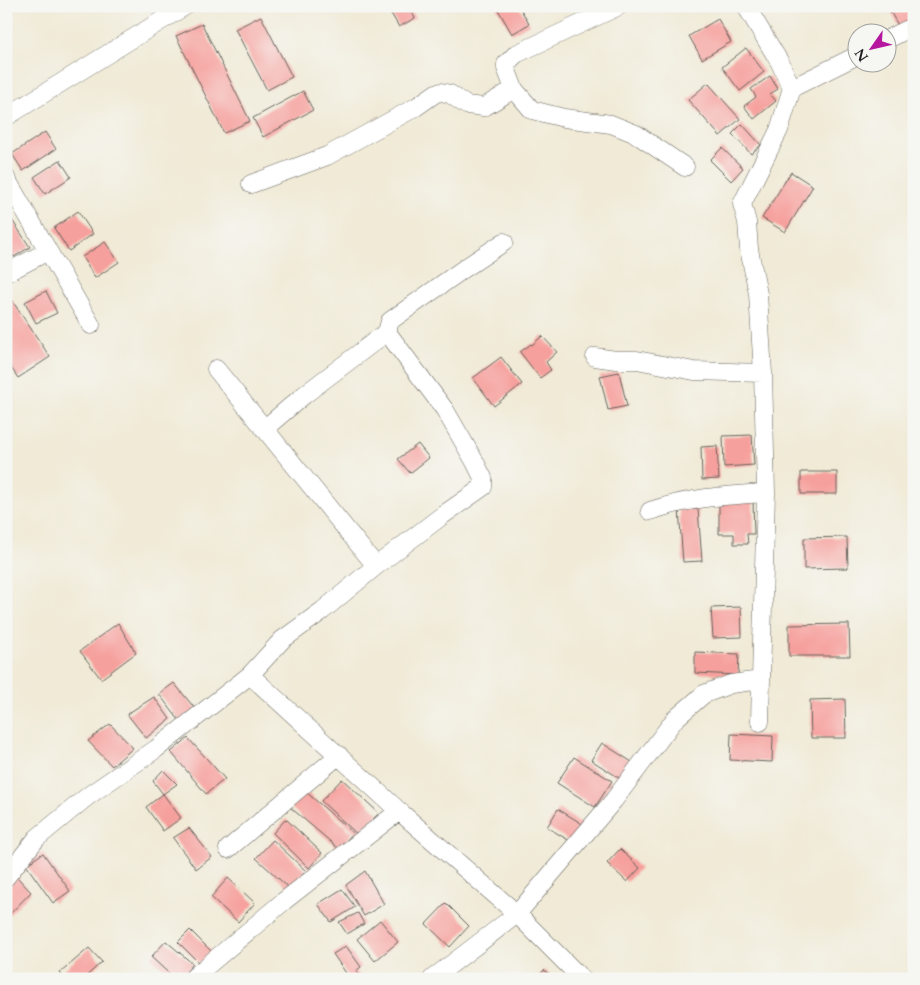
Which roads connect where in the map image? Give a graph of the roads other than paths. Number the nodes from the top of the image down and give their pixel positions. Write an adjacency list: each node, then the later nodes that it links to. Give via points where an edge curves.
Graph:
1 (185, 6): 9 (street)
2 (619, 6): 8 (street, via 516,54 506,64)
3 (746, 6): 7 (street)
4 (914, 26): 5 (street)
5 (898, 34)
6 (848, 60): 7 (street)
7 (792, 88): 20 (street, via 778,130 742,204 748,222 749,249 758,294)
8 (514, 89): 10 (street, via 532,110 611,124 636,134); 11 (street, via 484,106 466,105 450,94 436,93 327,156)
9 (6, 117)
10 (685, 166)
11 (251, 184)
12 (9, 190): 14 (street)
13 (504, 242): 17 (street, via 390,321)
14 (48, 251): 15 (street); 16 (street)
15 (6, 273)
16 (91, 325)
17 (387, 332): 21 (street); 24 (street, via 445,410 483,478 483,487)
18 (595, 357): 20 (street, via 637,360 694,371)
19 (216, 369): 21 (street)
20 (763, 373): 22 (street)
21 (264, 429): 24 (street)
22 (766, 493): 23 (street, via 699,498); 26 (street)
23 (650, 511)
24 (376, 566): 25 (street, via 282,640)
25 (250, 674): 28 (street); 31 (street, via 37,838)
26 (761, 680): 27 (street); 32 (street, via 731,684 704,694 676,719 614,800)
27 (760, 722)
28 (339, 755): 29 (street); 30 (street)
29 (399, 810): 32 (street); 33 (street, via 284,901)
30 (228, 849)
31 (6, 876)
32 (517, 914): 34 (street); 35 (street)
33 (194, 978)
34 (432, 979)
35 (582, 979)

